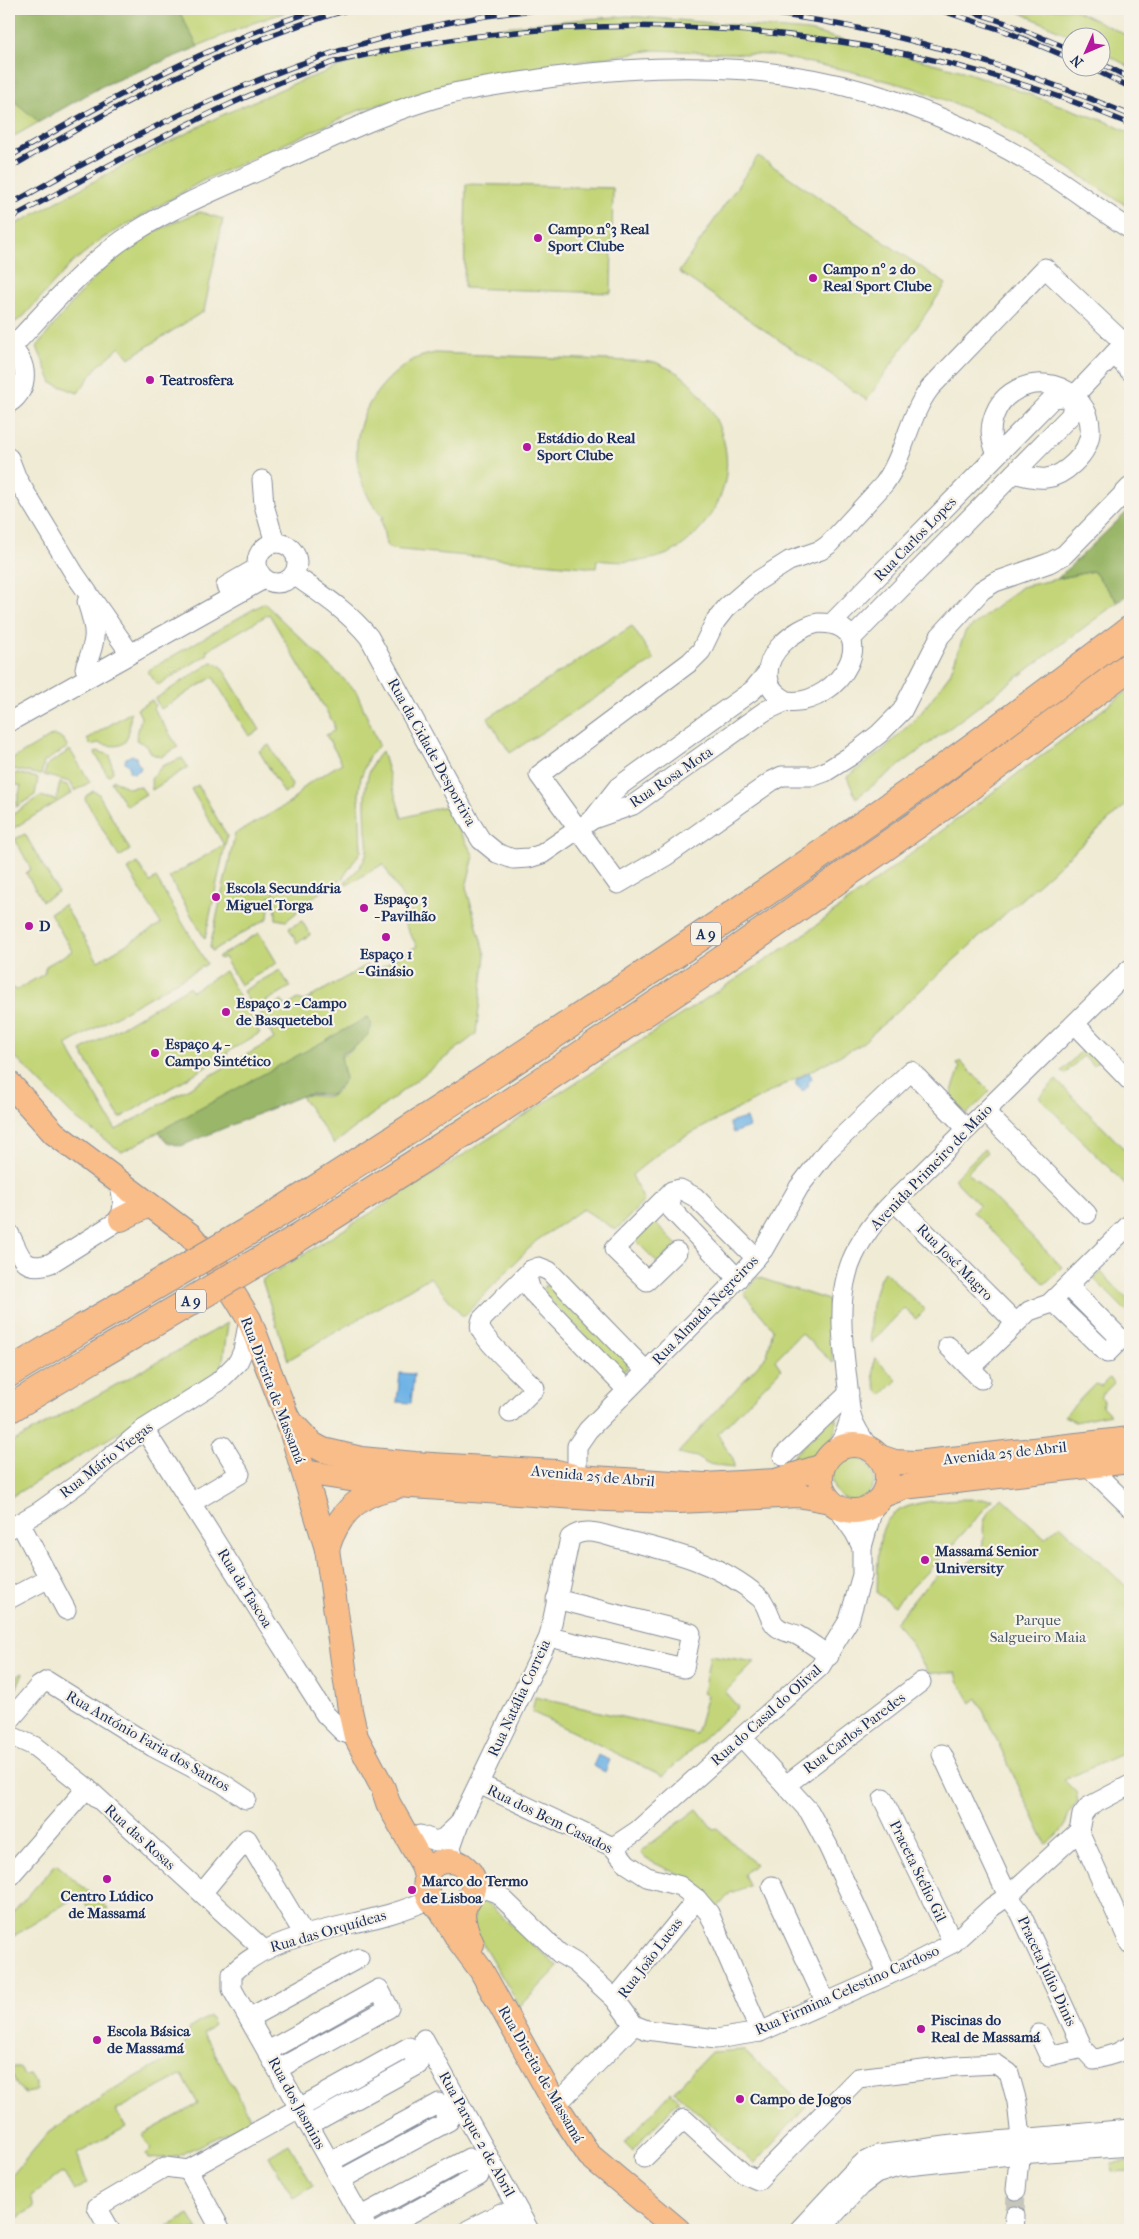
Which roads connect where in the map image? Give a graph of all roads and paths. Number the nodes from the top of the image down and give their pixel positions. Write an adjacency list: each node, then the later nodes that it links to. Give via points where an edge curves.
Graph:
1 (1106, 215): 2 (street); 3 (street); 5 (street, via 1054,177 992,141 945,119 873,94 781,72 707,66 616,69 451,94 372,120 182,205 131,234 89,268)
2 (1130, 230)
3 (1130, 240)
4 (1123, 345): 6 (street); 7 (street); 28 (street, via 1045,268 930,388 917,408 892,474 828,545 788,561 756,582 726,608 701,651 690,662 539,775)
5 (10, 347): 8 (street, via 23,364 25,374 19,394)
6 (1130, 371)
7 (1074, 396): 9 (street, Rua Carlos Lopes, via 1053,398); 9 (street, via 1053,384 1028,384 1014,391 1000,402 992,420 991,442); 11 (street, Rua Carlos Lopes, via 1071,415); 11 (street, via 1090,421 1090,438 1081,456 1064,472 1050,478 1039,480)
8 (9, 403)
9 (997, 454): 18 (street, Rua Carlos Lopes)
10 (9, 458): 15 (street, via 17,479)
11 (1014, 473): 20 (street, Rua Carlos Lopes)
12 (262, 480): 14 (street, via 264,505)
13 (1130, 487): 28 (street, via 1064,554 982,590 940,636 902,711 879,734 825,772 814,776 787,775 772,781 666,856 618,884)
14 (275, 543): 16 (street, via 263,549 257,561); 17 (street, via 282,543 293,550 298,563)
15 (74, 573): 21 (street); 23 (street, via 94,623 95,643)
16 (261, 573): 17 (street, via 276,584); 21 (street); 27 (street)
17 (294, 575): 28 (street, Rua da Cidade Desportiva, via 348,614 369,637 481,840 497,853 513,859 529,858 542,854)
18 (832, 623): 20 (street, via 843,628); 24 (street, via 808,626 786,639 777,650)
19 (1130, 630): 53 (highway, A 9, bridge, via 921,784 696,941 466,1094 269,1219)
20 (851, 639): 25 (street, via 851,660 832,687 817,696)
21 (125, 646): 23 (street)
22 (1130, 666): 56 (highway, A 9, bridge, via 939,809 487,1118 285,1246)
23 (85, 668): 26 (street)
24 (768, 672): 25 (street, via 775,692); 28 (street, Rua Rosa Mota, via 753,690 618,787)
25 (787, 701): 28 (street, Rua Rosa Mota, via 765,711 633,805)
26 (9, 710)
27 (9, 722)
28 (585, 823)
29 (1130, 970): 30 (street, Avenida Primeiro de Maio)
30 (1075, 1024): 31 (street); 33 (street, Avenida Primeiro de Maio)
31 (1130, 1081)
32 (9, 1083): 35 (main road, Rua Direita de Massamá, via 54,1133)
33 (985, 1112): 34 (street, Avenida Primeiro de Maio); 39 (street)
34 (967, 1129): 37 (street, Avenida Primeiro de Maio); 44 (street, Rua Almada Negreiros, via 911,1071 828,1150 799,1187)
35 (120, 1184): 38 (main road, Rua Direita de Massamá); 40 (street)
36 (672, 1191): 43 (street, via 614,1248 647,1281); 44 (street, via 680,1189 695,1197); 46 (street, via 669,1197 672,1210)
37 (894, 1202): 50 (street, Rua José Magro); 55 (street, Avenida Primeiro de Maio, via 878,1217 859,1244 847,1274 842,1303)
38 (148, 1204): 40 (main road); 49 (main road, Rua Direita de Massamá, via 190,1235 214,1264)
39 (1087, 1214)
40 (121, 1219): 42 (street, via 40,1267 26,1264)
41 (1130, 1224): 47 (street)
42 (9, 1233)
43 (676, 1252)
44 (756, 1258): 46 (street, Rua Almada Negreiros)
45 (531, 1270): 52 (street, via 539,1267 549,1271); 54 (street, via 527,1277 531,1291); 57 (street, via 482,1319 480,1326 489,1341 535,1388)
46 (738, 1278): 52 (street, Rua Almada Negreiros)
47 (1068, 1286): 48 (street); 48 (street, via 1121,1339 1107,1353 1055,1303)
48 (1049, 1304): 50 (street, via 1029,1311)
49 (249, 1319): 59 (main road, Rua Direita de Massamá); 60 (street, Rua Mário Viegas, via 243,1351 230,1371)
50 (1016, 1322): 51 (street, via 975,1374)
51 (948, 1346)
52 (646, 1371): 54 (street, Rua Almada Negreiros)
53 (9, 1373)
54 (627, 1390): 70 (street, Rua Almada Negreiros, via 577,1446)
55 (849, 1393): 58 (street, Avenida Primeiro de Maio); 64 (street)
56 (9, 1409)
57 (510, 1413)
58 (852, 1416): 63 (street, Avenida Primeiro de Maio, via 857,1430); 66 (street, Avenida Primeiro de Maio, via 844,1437)
59 (287, 1417): 65 (main road, Avenida 25 de Abril, via 312,1444 323,1450); 69 (main road, Rua Direita de Massamá)
60 (144, 1429): 73 (street, Rua da Tascoa); 76 (street, Rua Mário Viegas, via 82,1481)
61 (1130, 1439): 63 (main road, Avenida 25 de Abril, via 916,1463 896,1462)
62 (223, 1446): 73 (street, via 240,1474)
63 (874, 1452): 66 (main road, Avenida 25 de Abril, via 862,1445 846,1446); 72 (main road, via 885,1465 888,1475)
64 (782, 1456)
65 (361, 1459): 69 (main road, Avenida 25 de Abril, via 322,1462); 70 (main road, Avenida 25 de Abril, via 557,1472)
66 (828, 1459): 70 (main road, Avenida 25 de Abril, via 776,1481 704,1485); 74 (main road, via 822,1484)
67 (1130, 1461): 68 (main road, Avenida 25 de Abril)
68 (1086, 1465): 72 (main road, Avenida 25 de Abril, via 904,1487); 75 (street)
69 (304, 1472): 71 (main road, Avenida 25 de Abril); 78 (main road, Rua Direita de Massamá)
70 (577, 1477)
71 (424, 1487): 74 (main road, Avenida 25 de Abril, via 652,1501 798,1495); 78 (main road, Avenida 25 de Abril, via 379,1490 360,1500 344,1514 333,1530)
72 (879, 1500): 74 (main road, Avenida 25 de Abril, via 855,1512); 77 (street, Rua do Casal do Olival)
73 (191, 1503): 88 (street, Rua da Tascoa, via 325,1714 344,1732)
74 (833, 1503): 77 (street, Rua do Casal do Olival)
75 (1130, 1507)
76 (14, 1526): 79 (street)
77 (862, 1547): 84 (street, Rua do Casal do Olival, via 862,1575 849,1620)
78 (327, 1549): 88 (main road, Rua Direita de Massamá)
79 (49, 1578): 81 (street); 82 (street)
80 (556, 1598): 83 (street, Rua Natália Correia); 83 (street, via 691,1633 684,1668); 84 (street, Rua Natália Correia, via 570,1538 577,1532 587,1531 687,1556 727,1573 761,1598 776,1626 799,1636)
81 (9, 1599)
82 (66, 1610)
83 (549, 1637): 91 (street, Rua Natália Correia)
84 (829, 1656): 89 (street, Rua do Casal do Olival)
85 (921, 1682): 92 (street, Rua Carlos Paredes)
86 (9, 1721): 96 (street, Rua António Faria dos Santos, via 47,1681 153,1747)
87 (9, 1735): 94 (street, Rua das Rosas, via 34,1746)
88 (356, 1737): 95 (main road, Rua Direita de Massamá)
89 (742, 1737): 92 (street); 101 (street, Rua do Casal do Olival, via 637,1831)
90 (942, 1754): 108 (street, Praceta Júlio Dinis)
91 (479, 1784): 98 (street, Rua Natália Correia); 101 (street, Rua dos Bem Casados)
92 (786, 1785): 117 (street, via 809,1811 828,1846)
93 (1130, 1785): 99 (street, via 1088,1806 1082,1815)
94 (87, 1788): 103 (street); 106 (street, Rua das Rosas)
95 (383, 1788): 100 (main road, Rua Direita de Massamá, via 396,1800); 107 (main road, Rua Direita de Massamá, via 423,1866)
96 (246, 1799)
97 (883, 1799): 111 (street, Praceta Stélio Gil)
98 (459, 1824): 100 (street, Rua Natália Correia, via 436,1841); 102 (street, Rua Natália Correia, via 450,1847)
99 (1079, 1831): 108 (street, Rua Firmina Celestino Cardoso); 112 (street)
100 (420, 1835): 102 (main road, Rua Direita de Massamá, via 430,1848)
101 (613, 1847): 109 (street, Rua dos Bem Casados, via 627,1864 647,1877 680,1886)
102 (452, 1861): 105 (main road, Rua Direita de Massamá, via 467,1869); 107 (main road, via 433,1868)
103 (9, 1877)
104 (772, 1886): 119 (street)
105 (471, 1891): 107 (main road, via 456,1909); 115 (main road, Rua Direita de Massamá, via 464,1907 464,1922); 118 (street, via 480,1887 496,1893 559,1953 576,1963)
106 (202, 1893): 110 (street, via 253,1832); 113 (street, Rua das Rosas)
107 (432, 1895): 110 (street, Rua das Orquídeas, via 401,1910); 115 (main road, Rua Direita de Massamá)
108 (1008, 1896): 111 (street, Rua Firmina Celestino Cardoso, via 992,1906); 126 (street, Praceta Júlio Dinis, via 1020,1912)
109 (697, 1899): 118 (street, Rua João Lucas); 122 (street, Rua dos Bem Casados, via 709,1913)
110 (305, 1936): 113 (street, Rua das Orquídeas)
111 (952, 1943): 117 (street, Rua Firmina Celestino Cardoso)
112 (1130, 1944)
113 (264, 1950): 116 (street, Rua das Orquídeas)
114 (359, 1958): 120 (street)
115 (481, 1970): 129 (main road, Rua Direita de Massamá)
116 (232, 1974): 120 (street, Rua dos Jasmins, via 232,1988)
117 (888, 1975): 119 (street, Rua Firmina Celestino Cardoso)
118 (615, 1999): 121 (street, Rua João Lucas)
119 (826, 2003): 122 (street, Rua Firmina Celestino Cardoso)
120 (249, 2018): 127 (street, Rua dos Jasmins)
121 (634, 2025): 122 (street, Rua Firmina Celestino Cardoso, via 647,2030 716,2039); 129 (street)
122 (760, 2032)
123 (1038, 2034): 126 (street, via 1049,2056)
124 (424, 2039): 146 (street, Rua Parque 2 de Abril)
125 (1130, 2046): 126 (street, via 1094,2060)
126 (1082, 2048)
127 (268, 2051): 128 (street, Rua dos Jasmins); 128 (street, via 379,1989 389,2008)
128 (278, 2069): 130 (street, Rua dos Jasmins)
129 (556, 2105): 147 (main road, Rua Direita de Massamá, via 589,2155)
130 (299, 2107): 131 (street, Rua dos Jasmins); 131 (street, via 409,2047 418,2065); 137 (street)
131 (309, 2125): 136 (street, Rua dos Jasmins)
132 (1130, 2129): 133 (street)
133 (1021, 2146): 134 (street); 135 (street, via 1015,2089 1009,2073 996,2064 858,2078 758,2180 744,2174 684,2119); 139 (street); 148 (street, via 899,2151 878,2155 850,2175); 149 (street, via 898,2167 876,2174 860,2186)
134 (1130, 2146)
135 (644, 2158)
136 (330, 2162): 138 (street, Rua dos Jasmins); 138 (street, via 439,2103 449,2121)
137 (188, 2170): 141 (street, via 165,2167 97,2207); 142 (street)
138 (340, 2180): 140 (street, Rua dos Jasmins)
139 (1016, 2190)
140 (364, 2223): 143 (street, via 469,2158 479,2176)
141 (110, 2230)
142 (221, 2230)
143 (380, 2230)
144 (468, 2230): 145 (street, via 501,2213)
145 (510, 2230)
146 (529, 2230)
147 (678, 2230)
148 (800, 2230)
149 (820, 2230)

